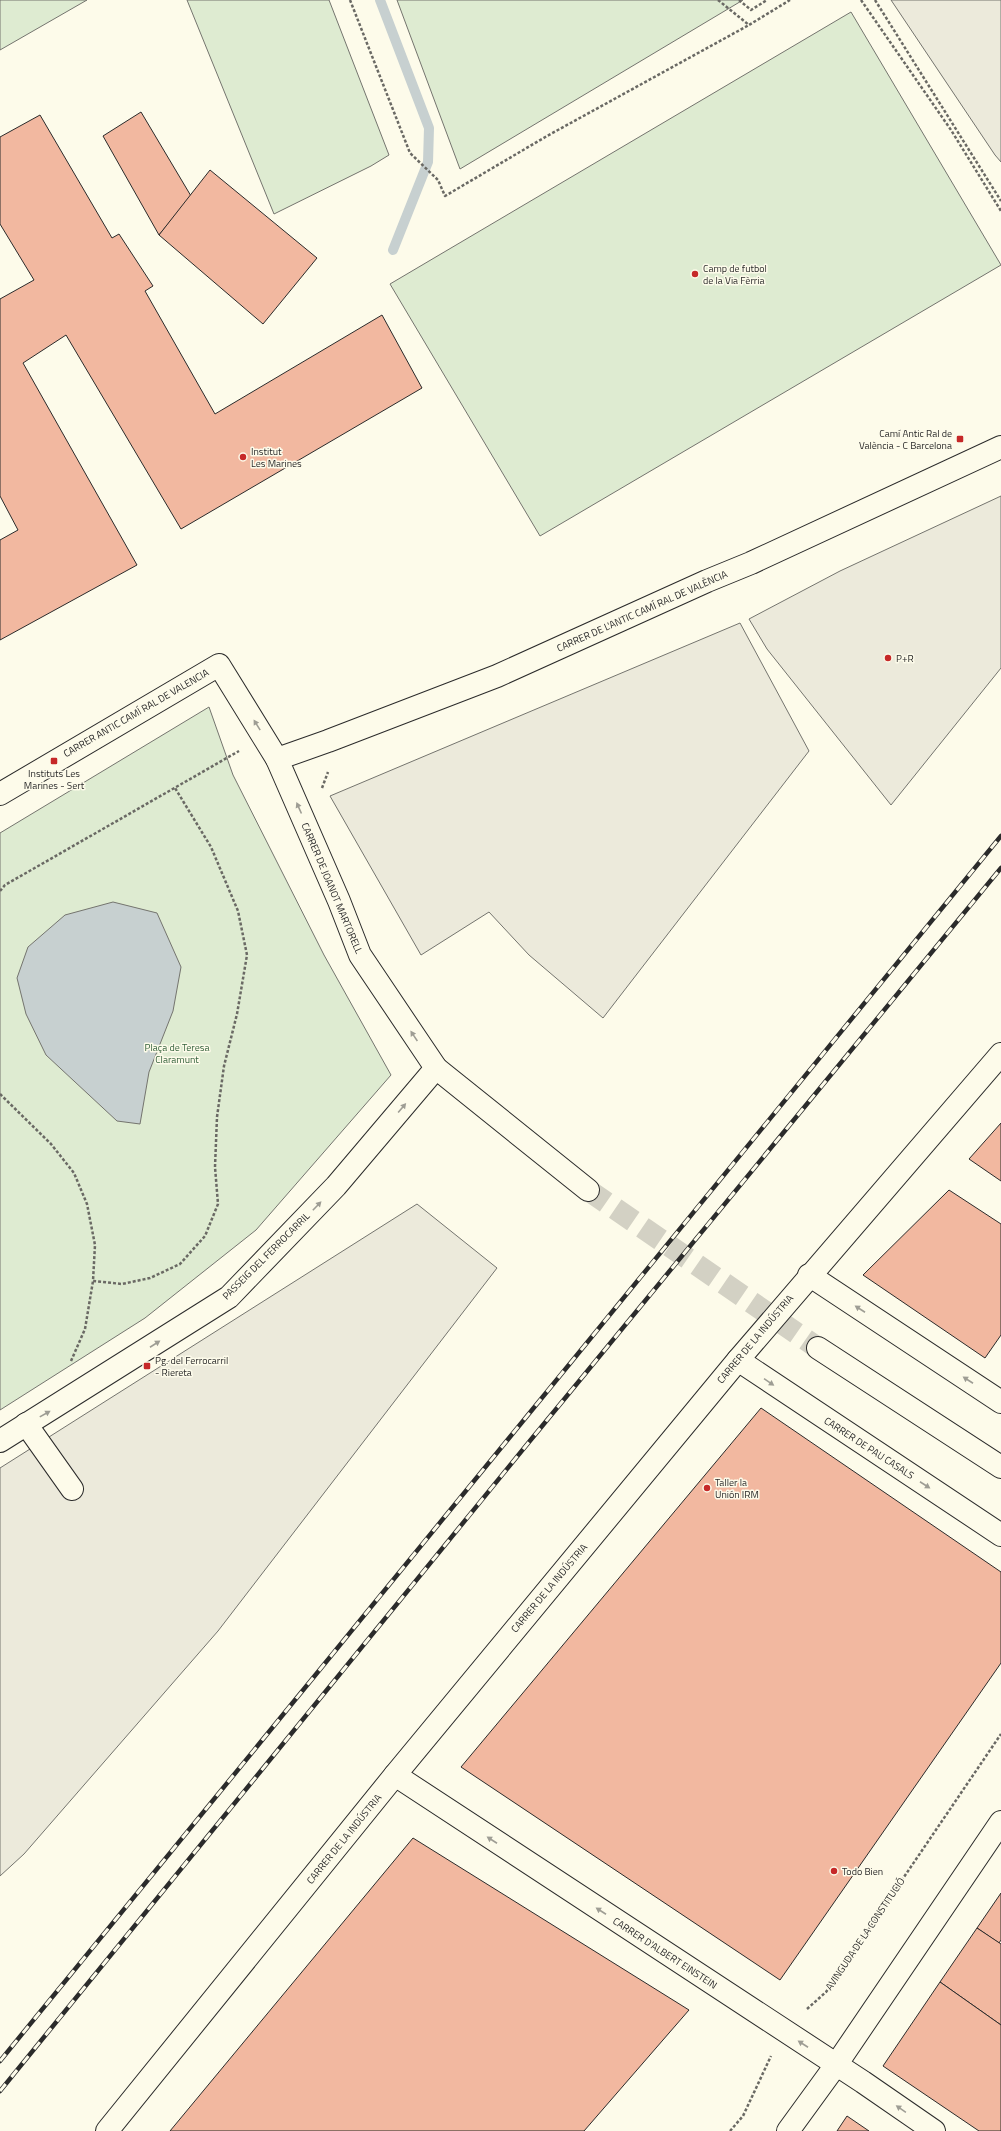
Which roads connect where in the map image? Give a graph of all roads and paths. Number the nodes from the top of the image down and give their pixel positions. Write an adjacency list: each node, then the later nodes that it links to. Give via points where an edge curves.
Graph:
1 (350, 0): 8 (path, via 410,153 438,180 445,196 547,136)
2 (718, 0): 8 (path)
3 (739, 0): 4 (path, via 751,10)
4 (767, 0)
5 (790, 0): 8 (path)
6 (861, 0): 10 (path, via 950,130)
7 (875, 0): 9 (path)
8 (749, 25)
9 (1001, 201)
10 (1001, 211)
11 (1001, 447): 13 (street, CARRER DE L'ANTIC CAMÍ RAL DE VALÈNCIA, via 751,563 497,676)
12 (264, 737): 13 (street, CARRER ANTIC CAMÍ RAL DE VALENCIA); 14 (path); 15 (street, CARRER ANTIC CAMÍ RAL DE VALENCIA, one-way to 15, via 219,665)
13 (277, 759): 18 (street, CARRER DE JOANOT MARTORELL, one-way to 13, via 360,955)
14 (174, 788): 16 (path, via 5,885); 22 (path, via 211,847 238,911 248,955 224,1066 217,1117 215,1167 218,1204 204,1236 180,1264 150,1278 122,1284)
15 (0, 794)
16 (0, 891)
17 (1001, 1054): 21 (street, CARRER DE LA INDÚSTRIA)
18 (436, 1068): 20 (street, CARRER DE JOANOT MARTORELL); 27 (street, PASSEIG DEL FERROCARRIL, one-way to 18, via 49,1412 229,1297 336,1186)
19 (0, 1094): 22 (path, via 51,1144 74,1172 86,1204 95,1245)
20 (588, 1190)
21 (809, 1274): 24 (street, CARRER DE LA INDÚSTRIA); 26 (street, one-way to 21)
22 (93, 1281): 25 (path, via 85,1329)
23 (818, 1348): 29 (street)
24 (738, 1360): 31 (street, CARRER DE PAU CASALS, one-way to 31); 33 (street, CARRER DE LA INDÚSTRIA)
25 (68, 1368)
26 (1001, 1402)
27 (26, 1424): 28 (street, PASSEIG DEL FERROCARRIL); 30 (street)
28 (0, 1441)
29 (1001, 1467)
30 (72, 1489)
31 (1001, 1535)
32 (1001, 1734): 35 (path, AVINGUDA DE LA CONSTITUCIÓ, via 826,1992)
33 (395, 1775): 35 (street, CARRER D'ALBERT EINSTEIN, one-way to 33); 37 (street, CARRER DE LA INDÚSTRIA)
34 (1001, 1822): 36 (street)
35 (785, 2032): 36 (street, CARRER D'ALBERT EINSTEIN, one-way to 35); 38 (path, AVINGUDA DE LA CONSTITUCIÓ, via 742,2116)
36 (836, 2065): 39 (street); 40 (street, CARRER D'ALBERT EINSTEIN, one-way to 36)
37 (107, 2131)
38 (730, 2131)
39 (788, 2131)
40 (934, 2131)

